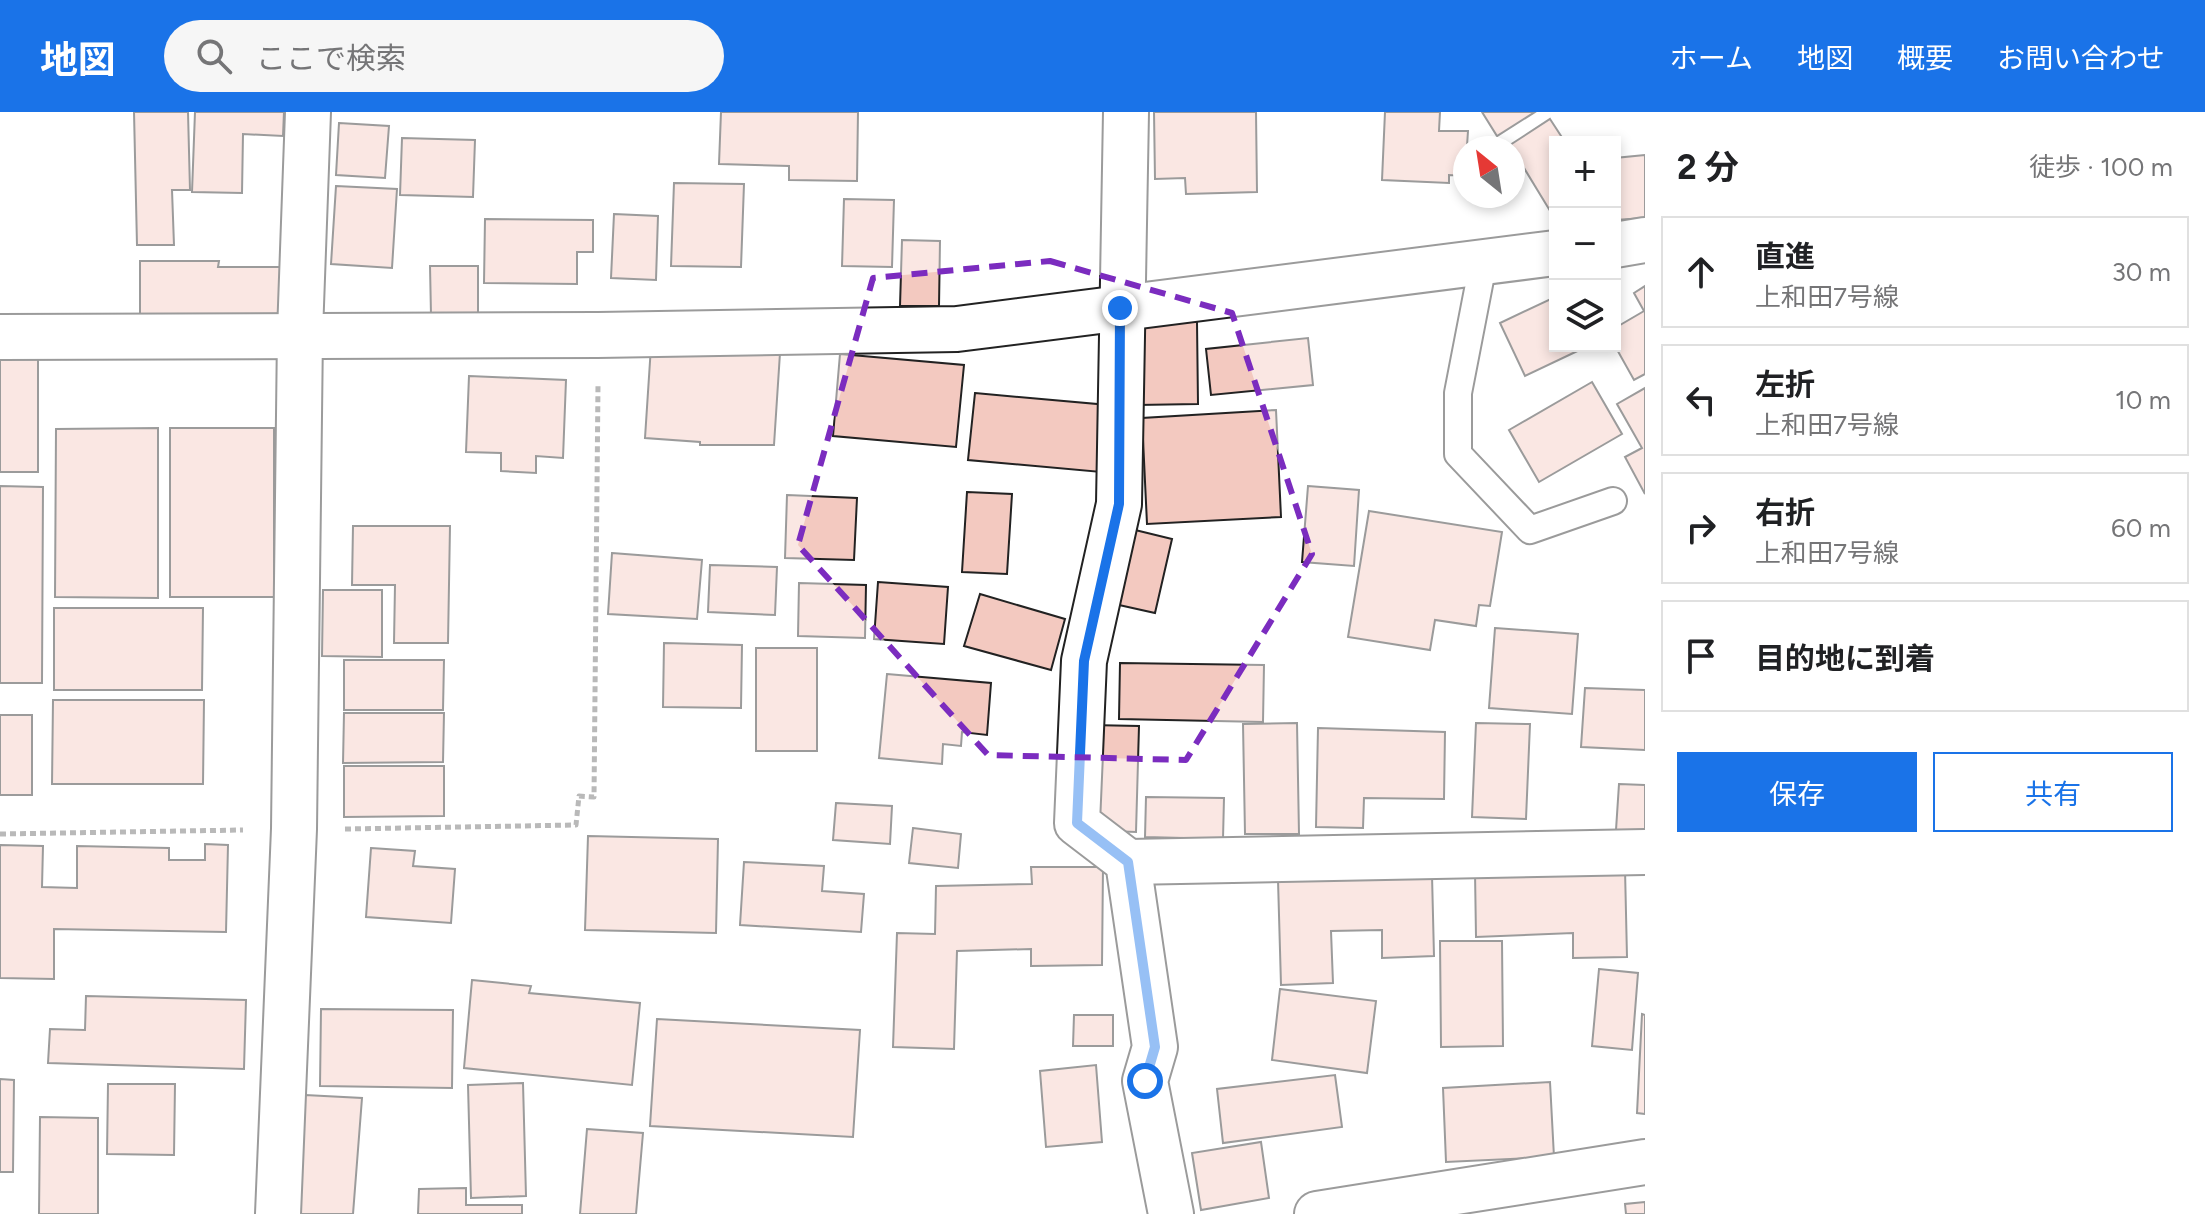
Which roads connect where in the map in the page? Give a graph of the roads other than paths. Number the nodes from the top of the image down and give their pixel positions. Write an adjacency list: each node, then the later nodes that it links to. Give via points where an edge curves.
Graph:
1 (308, 112): 8 (street)
2 (1126, 112): 7 (street)
3 (1645, 240): 4 (street)
4 (1621, 244)
5 (1549, 254): 6 (street)
6 (1483, 264): 7 (street); 10 (lane, via 1458,393 1458,454 1530,530)
7 (1120, 308): 8 (street, via 957,329); 12 (street, via 1119,504 1084,661 1077,823)
8 (300, 333): 9 (street); 14 (street, via 294,829)
9 (0, 337)
10 (1613, 501)
11 (1645, 852): 12 (street)
12 (1128, 862): 15 (street, via 1155,1047 1145,1081)
13 (1645, 1162): 16 (street)
14 (278, 1214)
15 (1171, 1214)
16 (1317, 1214)

